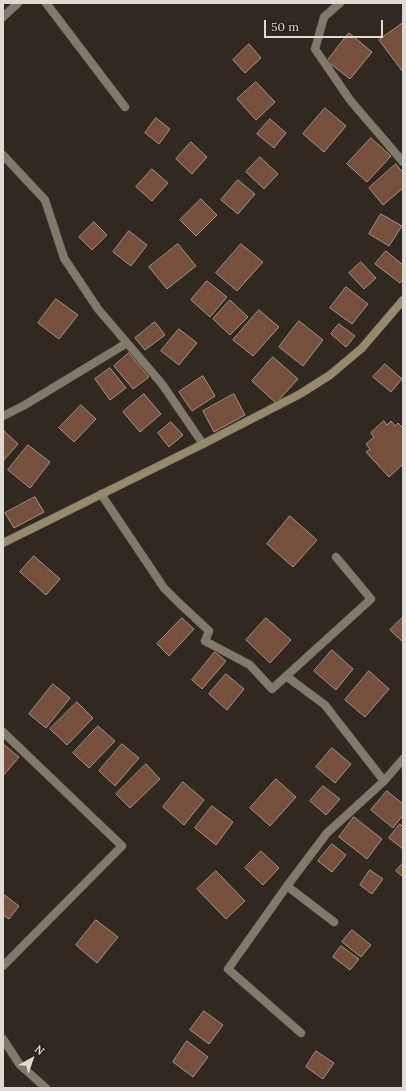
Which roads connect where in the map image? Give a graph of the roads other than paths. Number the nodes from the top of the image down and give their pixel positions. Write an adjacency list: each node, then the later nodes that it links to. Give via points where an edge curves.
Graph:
1 (18, 3): 4 (street)
2 (46, 3): 5 (street)
3 (340, 3): 7 (street, via 324,17 315,49 350,100)
4 (3, 17)
5 (125, 107)
6 (3, 155): 9 (street, via 45,200 64,258 98,309)
7 (403, 162)
8 (403, 300): 11 (street, via 362,348 330,375 300,394)
9 (127, 343): 10 (street); 11 (street, via 162,384)
10 (3, 416)
11 (203, 444): 12 (street)
12 (101, 494): 13 (street); 15 (street, via 164,588 209,631 205,641 250,665 272,688)
13 (3, 543)
14 (336, 557): 15 (street, via 371,600)
15 (286, 676): 18 (street, via 325,705)
16 (3, 732): 21 (street, via 122,846)
17 (403, 759): 18 (street)
18 (384, 781): 19 (street, via 327,833)
19 (287, 886): 20 (street); 22 (street, via 228,969)
20 (334, 922)
21 (3, 966)
22 (301, 1034)
23 (3, 1039): 24 (street, via 20,1065)
24 (46, 1088)

